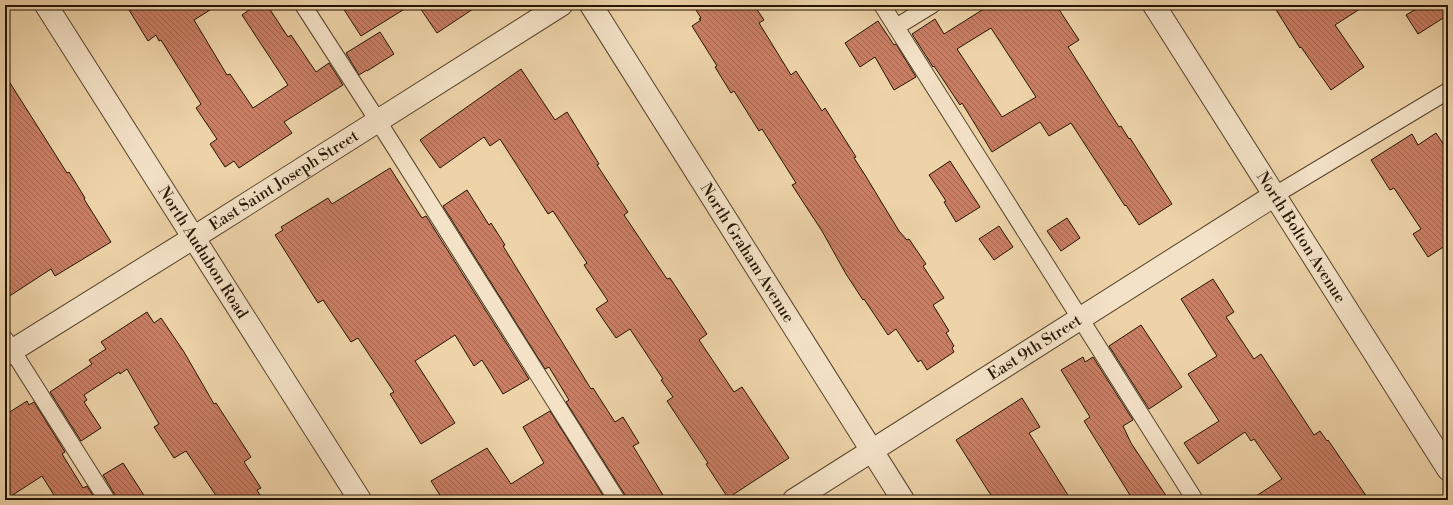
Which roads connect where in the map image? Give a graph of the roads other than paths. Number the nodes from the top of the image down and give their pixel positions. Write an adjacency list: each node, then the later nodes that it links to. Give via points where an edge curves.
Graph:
1 (46, 5): 12 (street, North Audubon Road)
2 (303, 5): 10 (lane)
3 (561, 5): 10 (street, East Saint Joseph Street)
4 (591, 5): 15 (street, North Graham Avenue)
5 (882, 5): 8 (lane)
6 (932, 5): 8 (lane)
7 (1154, 5): 11 (street, North Bolton Avenue)
8 (896, 28): 13 (lane)
9 (1448, 91): 11 (lane)
10 (378, 121): 12 (street, East Saint Joseph Street); 19 (lane)
11 (1275, 195): 13 (street, East 9th Street); 16 (street, North Bolton Avenue)
12 (193, 238): 14 (street, East Saint Joseph Street); 18 (street, North Audubon Road)
13 (1080, 318): 15 (street, East 9th Street); 22 (lane)
14 (7, 348): 17 (lane)
15 (872, 450): 20 (street, East 9th Street); 21 (street, North Graham Avenue)
16 (1448, 469)
17 (107, 500)
18 (360, 500)
19 (617, 500)
20 (794, 500)
21 (903, 500)
22 (1195, 500)

